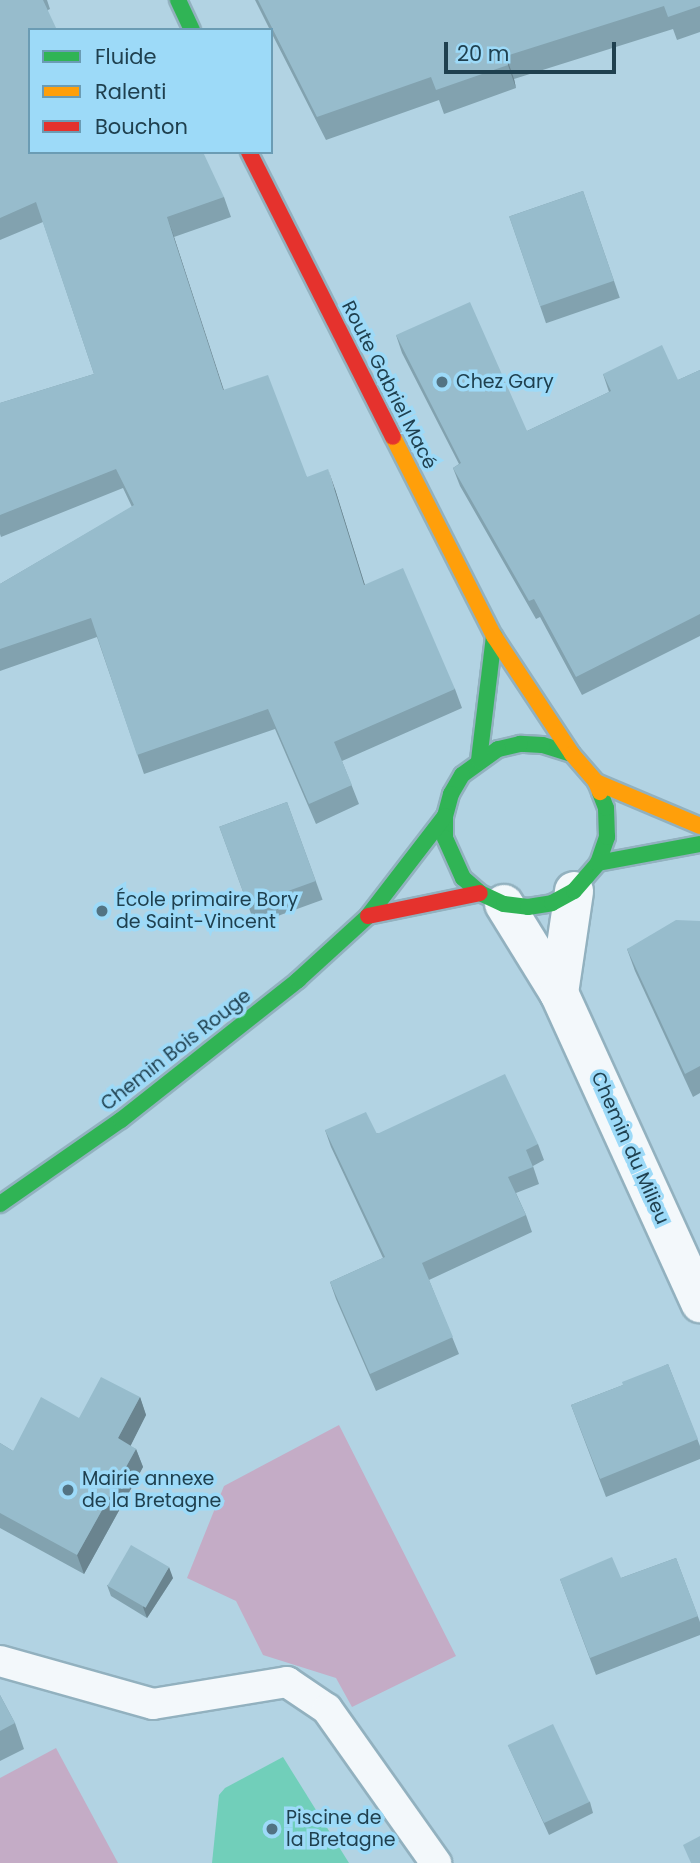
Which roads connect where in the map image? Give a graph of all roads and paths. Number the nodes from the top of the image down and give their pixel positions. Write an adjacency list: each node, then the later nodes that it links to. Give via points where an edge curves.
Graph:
1 (178, 0): 2 (main road)
2 (191, 28)
3 (251, 154): 4 (main road, Route Gabriel Macé)
4 (494, 636): 5 (main road, Route Gabriel Macé); 6 (main road)
5 (572, 754): 6 (main road, via 520,744); 7 (main road)
6 (479, 760): 8 (main road, via 462,775)
7 (596, 782): 9 (main road); 11 (main road, via 606,808 607,837)
8 (445, 816): 12 (main road, via 445,838 452,859 464,878); 13 (main road, Chemin Bois Rouge)
9 (700, 826)
10 (700, 844): 11 (main road)
11 (586, 877): 12 (main road, via 552,903 528,907); 14 (street)
12 (492, 899): 13 (main road); 14 (street, Chemin du Milieu)
13 (368, 916): 15 (main road, Chemin Bois Rouge, via 298,980 121,1120)
14 (559, 993): 16 (street, Chemin du Milieu)
15 (0, 1203)
16 (700, 1303)
17 (0, 1661): 18 (lane, via 153,1704 287,1682 327,1709)
18 (436, 1863)

